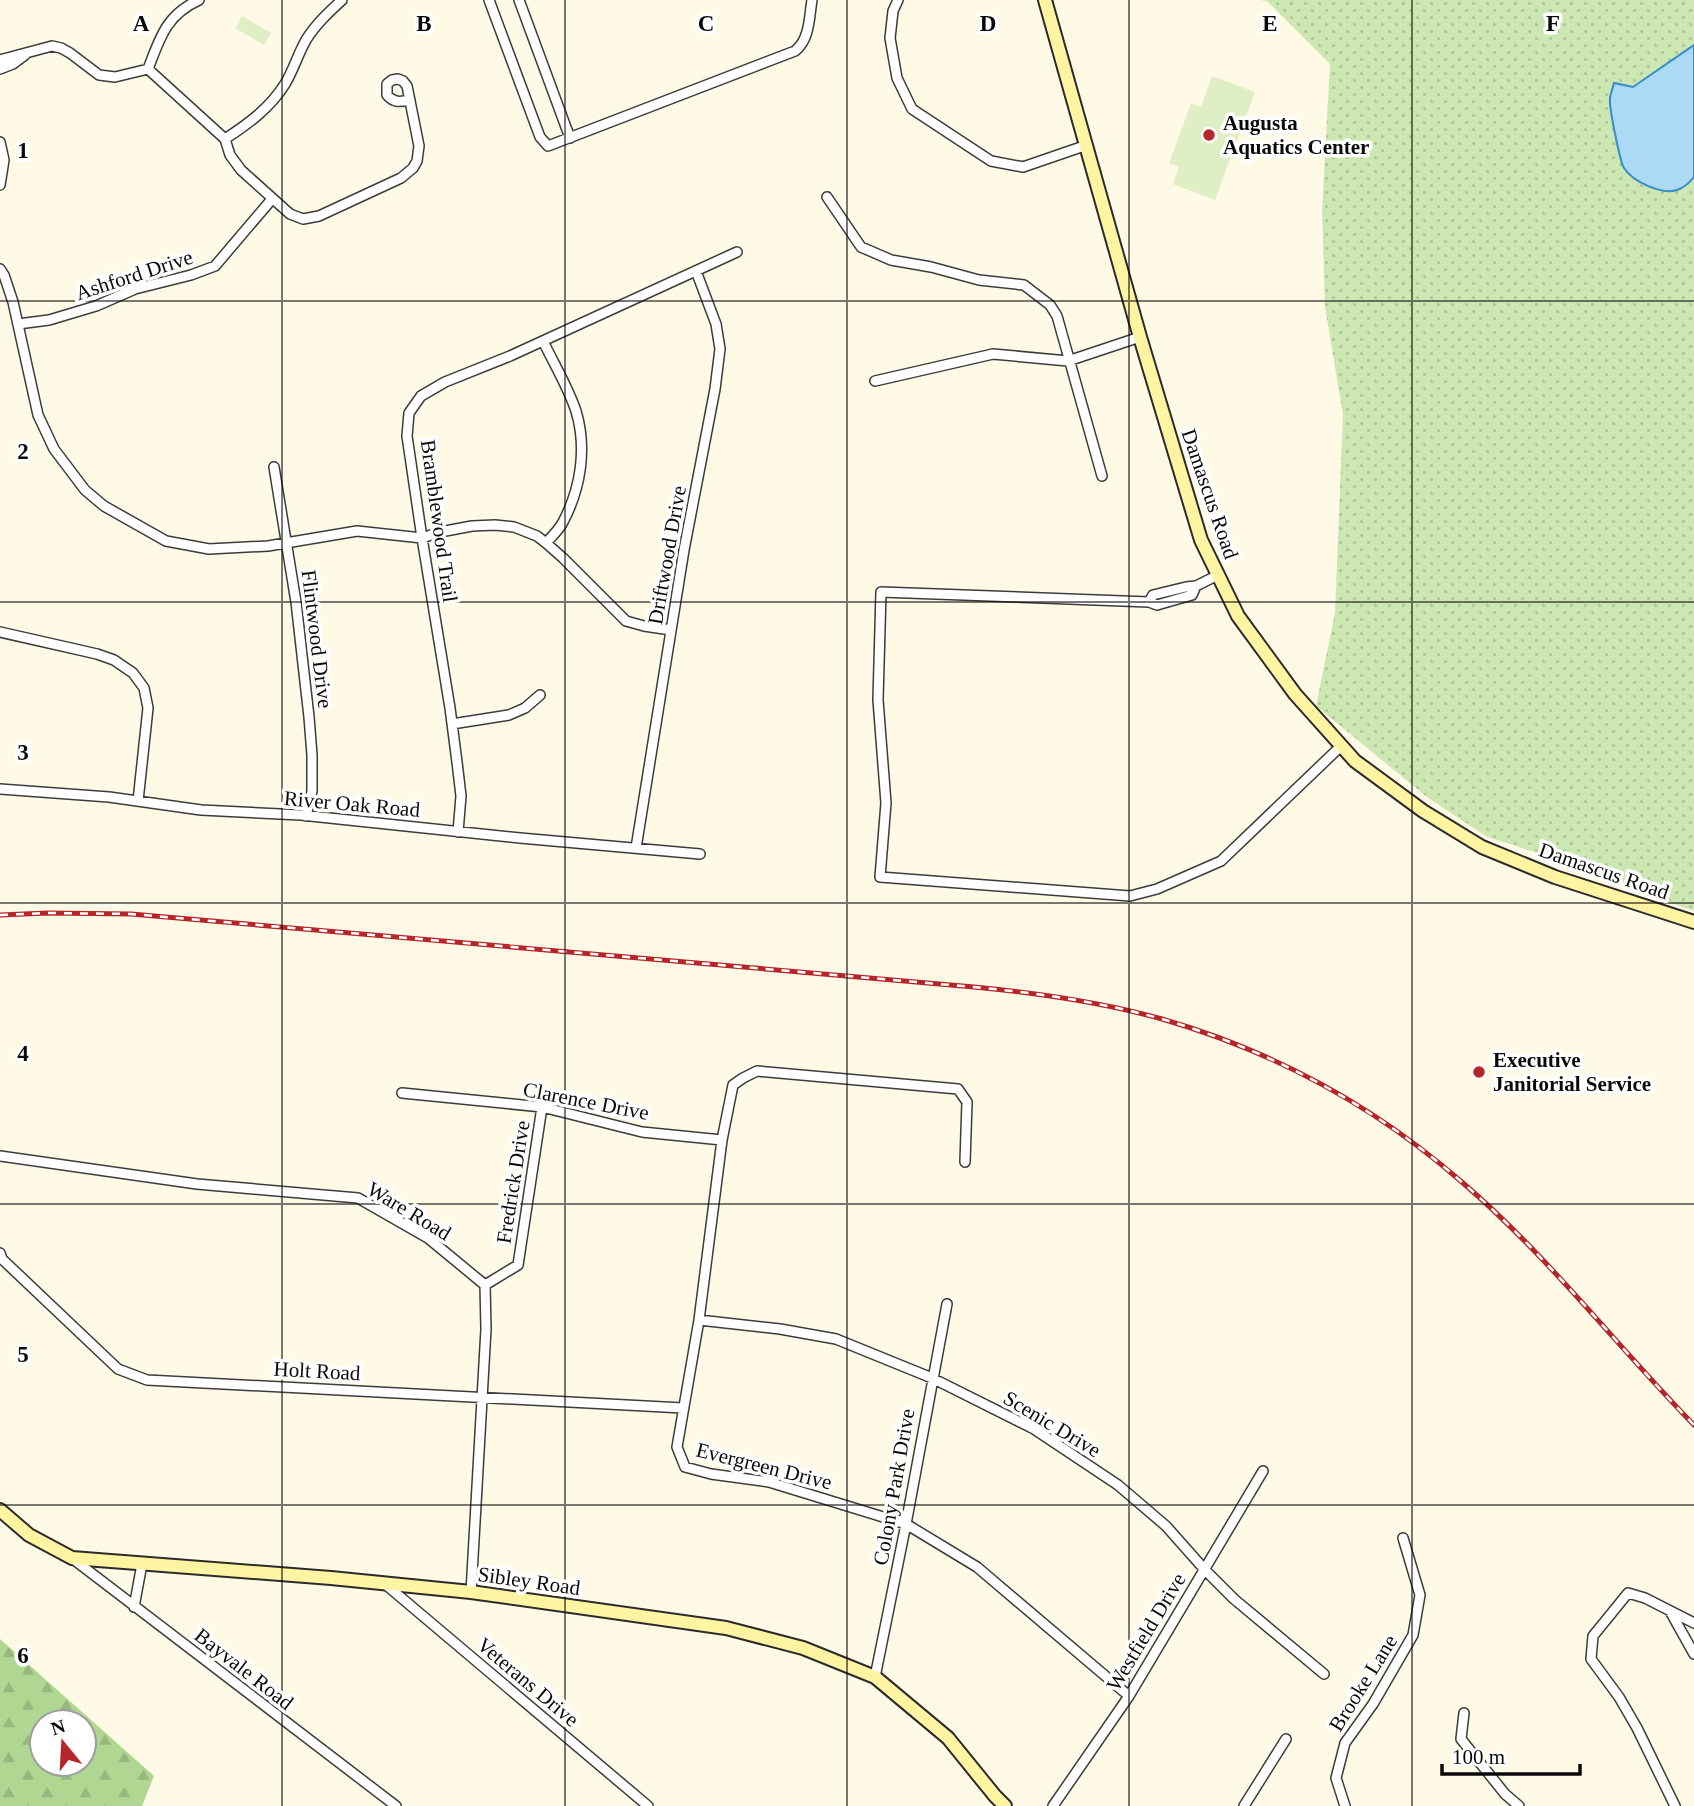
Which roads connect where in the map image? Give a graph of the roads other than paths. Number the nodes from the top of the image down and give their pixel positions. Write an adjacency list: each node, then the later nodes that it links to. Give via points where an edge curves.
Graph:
1 (199, 0): 11 (street, via 166,26)
2 (342, 0): 14 (street, via 314,28 276,97)
3 (489, 0): 13 (street, via 540,137 548,146)
4 (519, 0): 13 (street)
5 (812, 0): 13 (street, via 803,45 794,51)
6 (898, 0): 16 (street, via 890,38 897,78 912,108 991,161 1023,167)
7 (1045, 0): 16 (street, Damascus Road)
8 (26, 54): 9 (street); 10 (street); 11 (street, via 61,48 107,76)
9 (0, 60)
10 (0, 69)
11 (148, 69): 14 (street)
12 (410, 100): 19 (street, via 419,153 407,174 311,218 296,217)
13 (570, 138)
14 (225, 139): 19 (street, via 241,170)
15 (0, 142): 17 (street, via 4,160)
16 (1087, 145): 24 (street, Damascus Road)
17 (0, 185)
18 (827, 197): 26 (street, via 860,247 891,260 1024,285 1050,304 1057,316)
19 (272, 199): 23 (street, Ashford Drive, via 215,266 49,320)
20 (737, 252): 22 (street, Bramblewood Trail)
21 (0, 269): 23 (street)
22 (696, 271): 25 (street, Bramblewood Trail); 34 (street, Driftwood Drive, via 716,324 720,349)
23 (18, 324): 31 (street, via 45,433 85,490 104,506 166,541 209,550)
24 (1140, 337): 26 (street); 33 (street, Damascus Road, via 1201,540)
25 (543, 341): 30 (street, Bramblewood Trail, via 445,382 421,396 410,413 407,436); 32 (street, via 577,413 582,446 579,485 562,524)
26 (1068, 361): 27 (street, via 993,354); 29 (street)
27 (875, 381)
28 (274, 467): 31 (street, Flintwood Drive)
29 (1102, 476)
30 (422, 538): 31 (street, via 357,531); 32 (street, via 495,525 514,527); 37 (street, Bramblewood Trail)
31 (286, 543): 41 (street, Flintwood Drive, via 312,755 312,791)
32 (546, 543): 34 (street, via 626,621)
33 (1218, 575): 38 (street, Damascus Road, via 1238,616 1295,694); 38 (street, via 1196,586 1153,595 1149,602 881,592 878,700 886,803 880,877 1130,896 1157,889 1221,861)
34 (671, 630): 43 (street, Driftwood Drive)
35 (0, 632): 40 (street, via 97,654 133,673 144,688 148,708)
36 (540, 695): 37 (street, via 509,715)
37 (452, 724): 42 (street, Bramblewood Trail, via 461,796)
38 (1341, 746): 45 (street, Damascus Road, via 1409,801 1482,847 1555,877)
39 (0, 789): 40 (street, River Oak Road)
40 (138, 801): 41 (street, River Oak Road)
41 (306, 816): 42 (street, River Oak Road)
42 (458, 832): 43 (street, River Oak Road)
43 (636, 848): 44 (street, River Oak Road)
44 (700, 854)
45 (1694, 922)
46 (402, 1093): 47 (street, Clarence Drive)
47 (542, 1107): 48 (street, Clarence Drive, via 642,1132); 52 (street, Fredrick Drive, via 518,1265)
48 (722, 1140): 50 (street, Evergreen Drive, via 733,1085 757,1071 958,1089 967,1102); 54 (street, Evergreen Drive)
49 (0, 1156): 52 (street, Ware Road, via 197,1184 358,1198 428,1238)
50 (965, 1162)
51 (0, 1253): 56 (street, Holt Road, via 118,1369 147,1380)
52 (485, 1285): 56 (street)
53 (947, 1304): 55 (street, Colony Park Drive)
54 (699, 1320): 55 (street, Scenic Drive, via 835,1339); 57 (street, Evergreen Drive)
55 (932, 1378): 60 (street, Colony Park Drive); 64 (street, Scenic Drive, via 1034,1429 1118,1485 1166,1526)
56 (482, 1397): 57 (street, Holt Road); 66 (street)
57 (683, 1408): 60 (street, Evergreen Drive, via 677,1447 685,1467 769,1482)
58 (1263, 1471): 64 (street, Westfield Drive)
59 (0, 1510): 62 (street, Sibley Road, via 29,1535)
60 (906, 1524): 72 (street, Colony Park Drive); 73 (street, Evergreen Drive, via 977,1567)
61 (1403, 1538): 81 (street, Brooke Lane, via 1420,1595 1413,1634 1345,1743 1336,1778)
62 (72, 1558): 63 (street, Sibley Road); 67 (street, Bayvale Road)
63 (142, 1564): 65 (street, Sibley Road); 67 (street)
64 (1205, 1570): 71 (street, Scenic Drive); 73 (street, Westfield Drive)
65 (385, 1584): 66 (street, Sibley Road); 77 (street, Veterans Drive)
66 (471, 1592): 72 (street, Sibley Road, via 726,1629 803,1648)
67 (134, 1606): 76 (street, Bayvale Road)
68 (1669, 1609): 69 (street); 70 (street); 83 (street, via 1628,1593 1593,1636 1591,1659 1637,1728)
69 (1694, 1623)
70 (1694, 1654)
71 (1324, 1674)
72 (875, 1677): 78 (street, Sibley Road, via 948,1738)
73 (1129, 1696): 79 (street, Westfield Drive)
74 (1464, 1713): 82 (street, via 1461,1740)
75 (1286, 1739): 80 (street)
76 (396, 1806)
77 (648, 1806)
78 (1005, 1806)
79 (1052, 1806)
80 (1244, 1806)
81 (1345, 1806)
82 (1520, 1806)
83 (1675, 1806)

